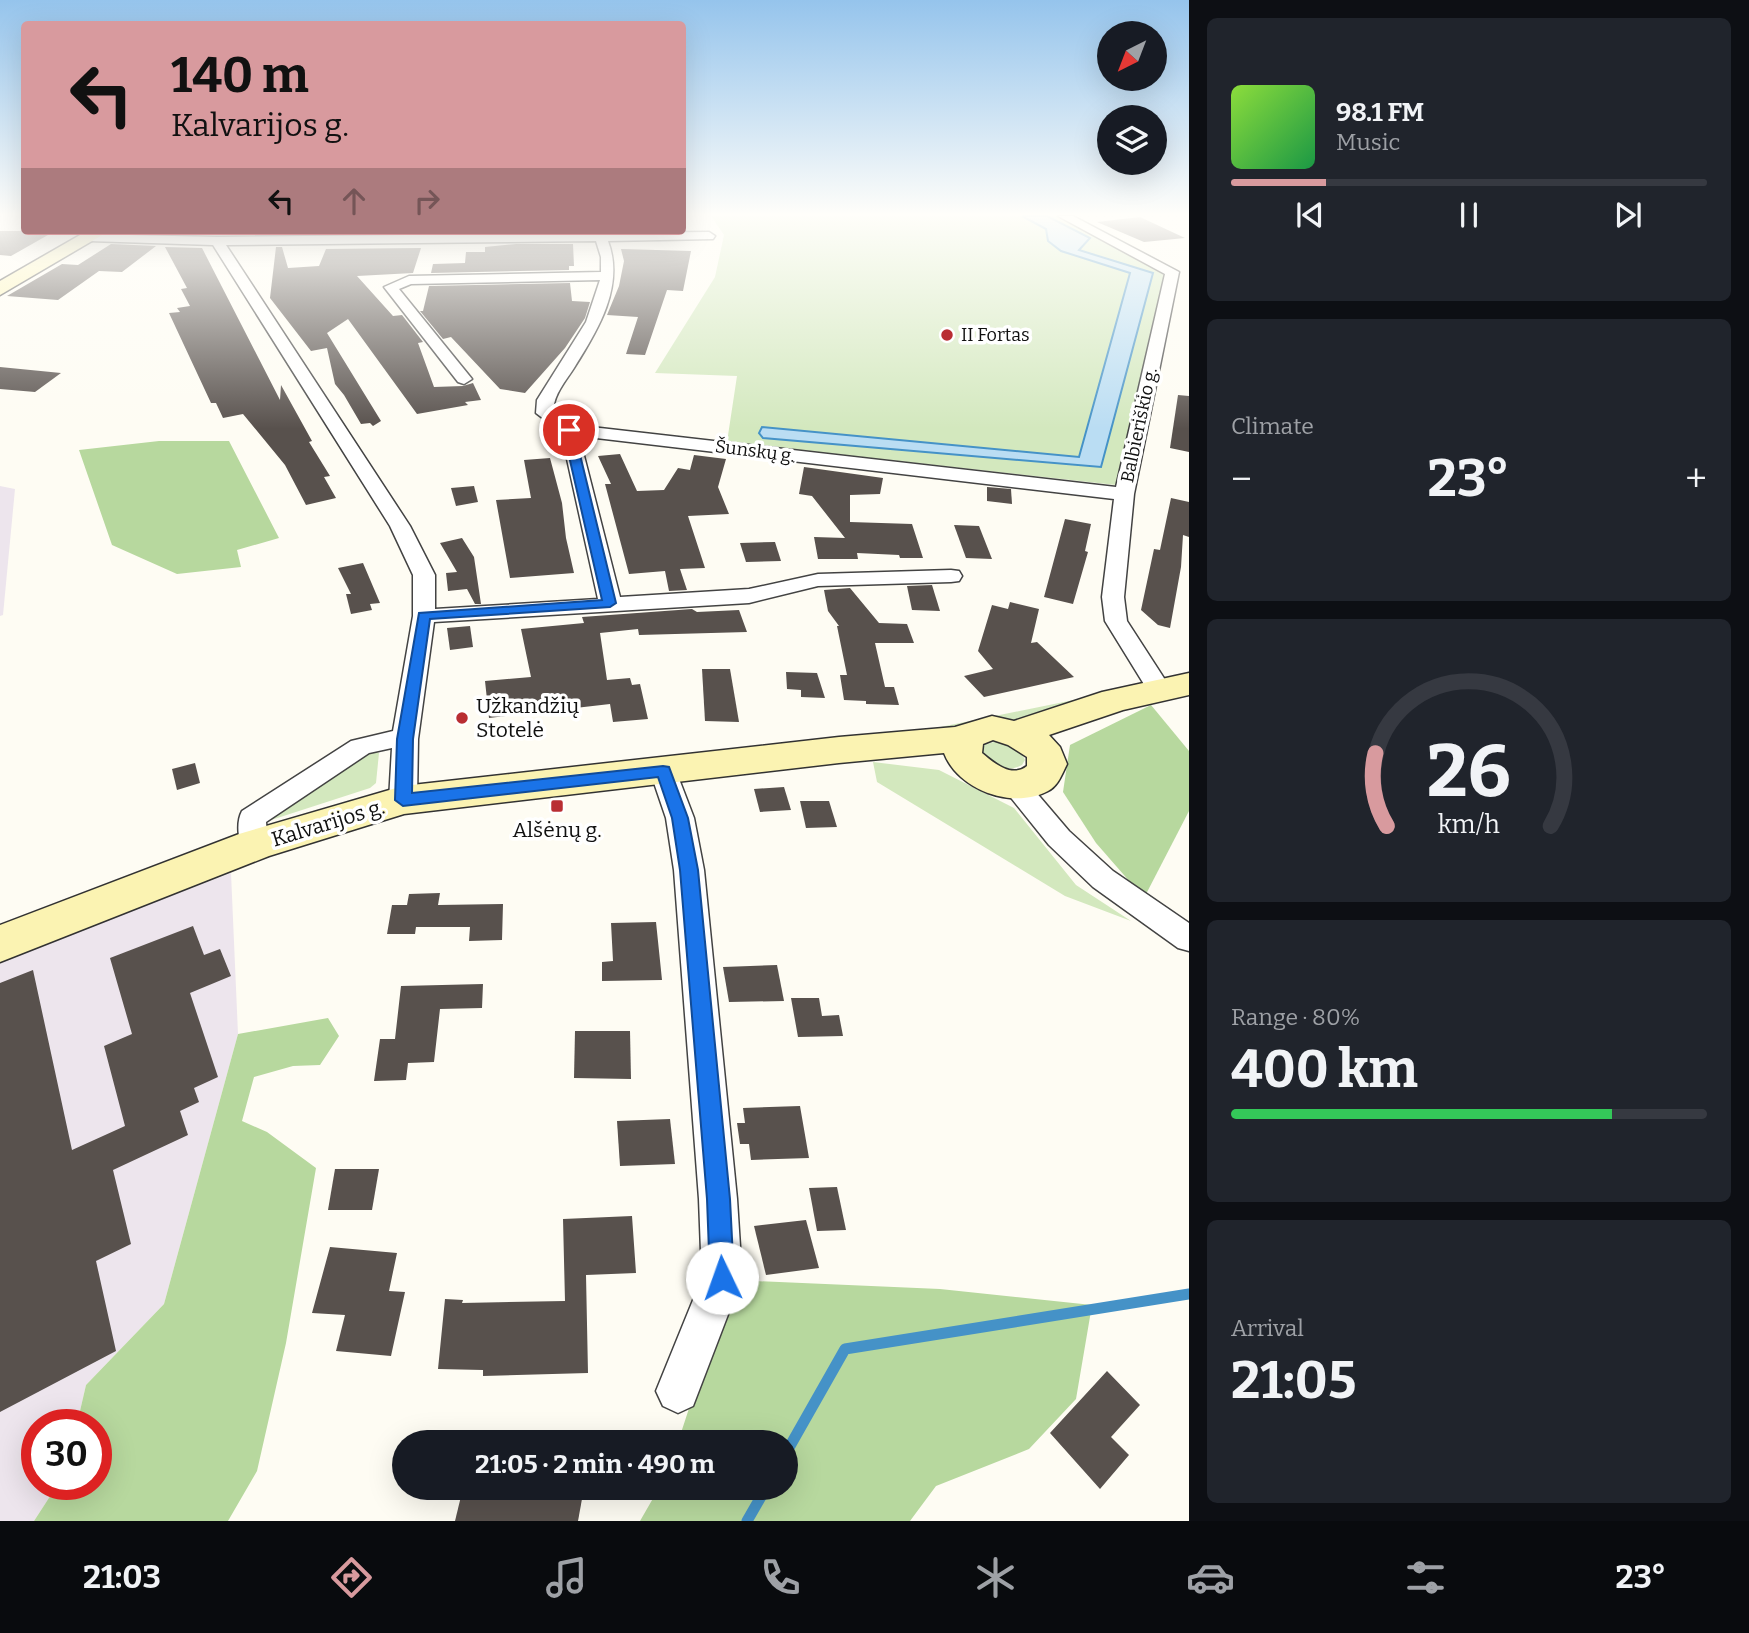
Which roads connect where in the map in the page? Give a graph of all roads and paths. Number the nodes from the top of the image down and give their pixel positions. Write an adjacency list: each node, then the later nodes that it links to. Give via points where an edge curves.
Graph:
1 (247, 287): 10 (street, via 400,526 424,575)
2 (392, 287): 5 (street)
3 (605, 287): 6 (street, via 593,325 545,400 544,413)
4 (1169, 287): 7 (street, Balbieriškio g.)
5 (464, 379)
6 (569, 430): 7 (street, Šunskų g.); 9 (street)
7 (1124, 494): 11 (street, Balbieriškio g., via 1113,597 1116,621)
8 (951, 576): 9 (street, via 818,580 749,596)
9 (610, 603): 10 (street)
10 (424, 616): 12 (street)
11 (1174, 687): 14 (main road, via 1115,700)
12 (405, 739): 16 (street); 17 (street, via 360,747 252,818)
13 (966, 751): 14 (main road, via 987,778); 14 (main road, via 980,730 992,728); 15 (main road, Kalvarijos g., via 936,757 839,750)
14 (1028, 763): 18 (street, via 1059,838)
15 (663, 771): 16 (main road, Kalvarijos g.); 21 (street, via 680,818 689,870 722,1278)
16 (403, 800): 17 (main road, Kalvarijos g.)
17 (254, 845): 20 (main road, Kalvarijos g.)
18 (1103, 879): 19 (street)
19 (1189, 939)
20 (0, 944)
21 (678, 1391)

